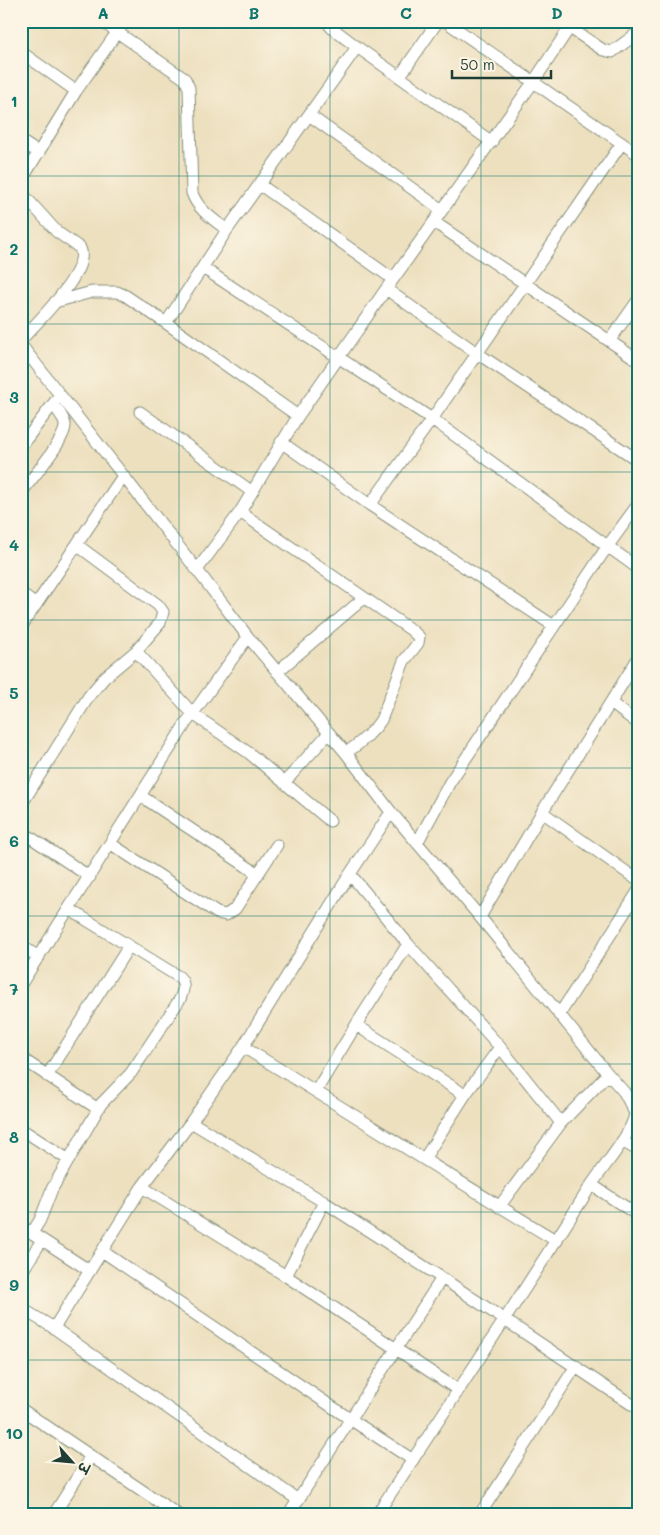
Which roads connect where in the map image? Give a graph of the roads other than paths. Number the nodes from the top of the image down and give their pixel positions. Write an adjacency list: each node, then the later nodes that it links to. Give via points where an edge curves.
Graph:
1 (101, 21): 7 (street)
2 (125, 21): 7 (street)
3 (326, 21): 8 (street)
4 (438, 21): 10 (street)
5 (445, 21): 11 (street)
6 (639, 32): 11 (street, via 612,52 574,30 568,30)
7 (117, 34): 12 (street); 24 (street, via 188,82 192,193 201,209)
8 (358, 47): 10 (street); 13 (street)
9 (21, 52): 12 (street)
10 (400, 76): 15 (street)
11 (534, 81): 15 (street); 16 (street)
12 (76, 91): 17 (street)
13 (309, 115): 20 (street); 22 (street)
14 (21, 141): 17 (street)
15 (492, 142): 22 (street)
16 (622, 144): 18 (street); 27 (street)
17 (39, 153): 19 (street)
18 (639, 155)
19 (21, 181)
20 (259, 184): 24 (street); 26 (street)
21 (21, 192): 30 (street, via 57,232 82,252 71,283)
22 (442, 210): 23 (street)
23 (434, 222): 26 (street); 27 (street)
24 (227, 230): 25 (street)
25 (203, 268): 31 (street); 36 (street)
26 (394, 279): 28 (street)
27 (524, 284): 33 (street); 35 (street)
28 (386, 289): 35 (street); 36 (street)
29 (639, 299): 33 (street)
30 (55, 302): 31 (street, via 92,292 117,292); 32 (street)
31 (166, 322): 40 (street)
32 (21, 340)
33 (610, 340): 37 (street)
34 (23, 352): 38 (street)
35 (477, 353): 41 (street); 44 (street)
36 (339, 357): 40 (street); 41 (street)
37 (639, 361)
38 (57, 400): 43 (street); 45 (street); 46 (street, via 65,424 64,432)
39 (140, 412): 47 (street)
40 (298, 416): 42 (street)
41 (432, 419): 49 (street); 52 (street)
42 (281, 442): 47 (street); 49 (street)
43 (21, 446)
44 (639, 461)
45 (123, 476): 51 (street); 54 (street)
46 (24, 489)
47 (251, 491): 50 (street)
48 (639, 502): 52 (street)
49 (370, 505): 58 (street)
50 (240, 512): 54 (street); 56 (street)
51 (77, 545): 57 (street); 61 (street, via 162,609 164,615 160,623)
52 (607, 547): 53 (street); 58 (street)
53 (639, 569)
54 (197, 570): 60 (street)
55 (21, 594): 57 (street)
56 (364, 598): 63 (street); 68 (street, via 417,634 419,640 404,661 376,728)
57 (36, 605): 59 (street)
58 (554, 626): 76 (street, via 450,782)
59 (21, 627)
60 (248, 637): 63 (street); 65 (street)
61 (136, 651): 65 (street); 71 (street, via 89,696)
62 (639, 657): 64 (street)
63 (277, 672): 67 (street)
64 (611, 703): 66 (street); 73 (street)
65 (192, 714): 69 (street, via 234,742); 70 (street)
66 (639, 724)
67 (329, 733): 68 (street); 69 (street)
68 (346, 753): 72 (street)
69 (284, 783): 74 (street)
70 (141, 796): 77 (street); 79 (street)
71 (21, 806)
72 (391, 812): 76 (street); 80 (street)
73 (542, 812): 82 (street); 85 (street)
74 (330, 821)
75 (21, 830): 81 (street)
76 (417, 842): 85 (street)
77 (111, 844): 79 (street, via 222,915 231,913); 81 (street)
78 (277, 845): 79 (street)
79 (258, 874)
80 (350, 874): 86 (street); 94 (street)
81 (90, 878): 84 (street)
82 (639, 881)
83 (639, 890): 91 (street)
84 (69, 909): 88 (street); 89 (street)
85 (480, 917): 91 (street)
86 (408, 944): 92 (street); 93 (street)
87 (21, 946): 89 (street)
88 (129, 946): 97 (street); 100 (street, via 179,977 184,990 131,1073)
89 (39, 957): 90 (street)
90 (21, 984)
91 (559, 1015): 96 (street)
92 (356, 1025): 98 (street); 99 (street)
93 (500, 1047): 99 (street); 103 (street)
94 (243, 1048): 98 (street); 102 (street)
95 (21, 1058): 97 (street)
96 (608, 1074): 101 (street); 103 (street)
97 (47, 1076): 100 (street)
98 (316, 1091): 107 (street)
99 (465, 1095): 107 (street)
100 (98, 1109): 108 (street)
101 (637, 1110): 105 (street)
102 (191, 1122): 110 (street); 111 (street)
103 (561, 1122): 112 (street)
104 (21, 1128): 108 (street)
105 (622, 1140): 106 (street); 109 (street)
106 (639, 1151)
107 (424, 1159): 112 (street)
108 (69, 1160): 115 (street)
109 (592, 1185): 113 (street); 117 (street)
110 (142, 1187): 118 (street); 121 (street)
111 (324, 1202): 121 (street); 122 (street)
112 (499, 1207): 117 (street)
113 (639, 1216)
114 (21, 1226): 115 (street)
115 (32, 1233): 116 (street)
116 (42, 1240): 119 (street); 120 (street)
117 (557, 1241): 124 (street)
118 (102, 1251): 119 (street); 131 (street)
119 (90, 1271): 125 (street)
120 (21, 1273)
121 (286, 1276): 126 (street)
122 (442, 1278): 124 (street); 126 (street)
123 (21, 1308): 125 (street)
124 (504, 1319): 127 (street); 128 (street)
125 (54, 1328): 134 (street)
126 (396, 1349): 128 (street); 131 (street)
127 (576, 1366): 129 (street, via 631,1404); 139 (street)
128 (458, 1390): 133 (street)
129 (639, 1406)
130 (21, 1409): 132 (street)
131 (350, 1419): 133 (street); 134 (street)
132 (91, 1456): 135 (street); 136 (street)
133 (413, 1460): 138 (street)
134 (298, 1500): 137 (street)
135 (54, 1514)
136 (177, 1514)
137 (289, 1514)
138 (377, 1514)
139 (480, 1514)

